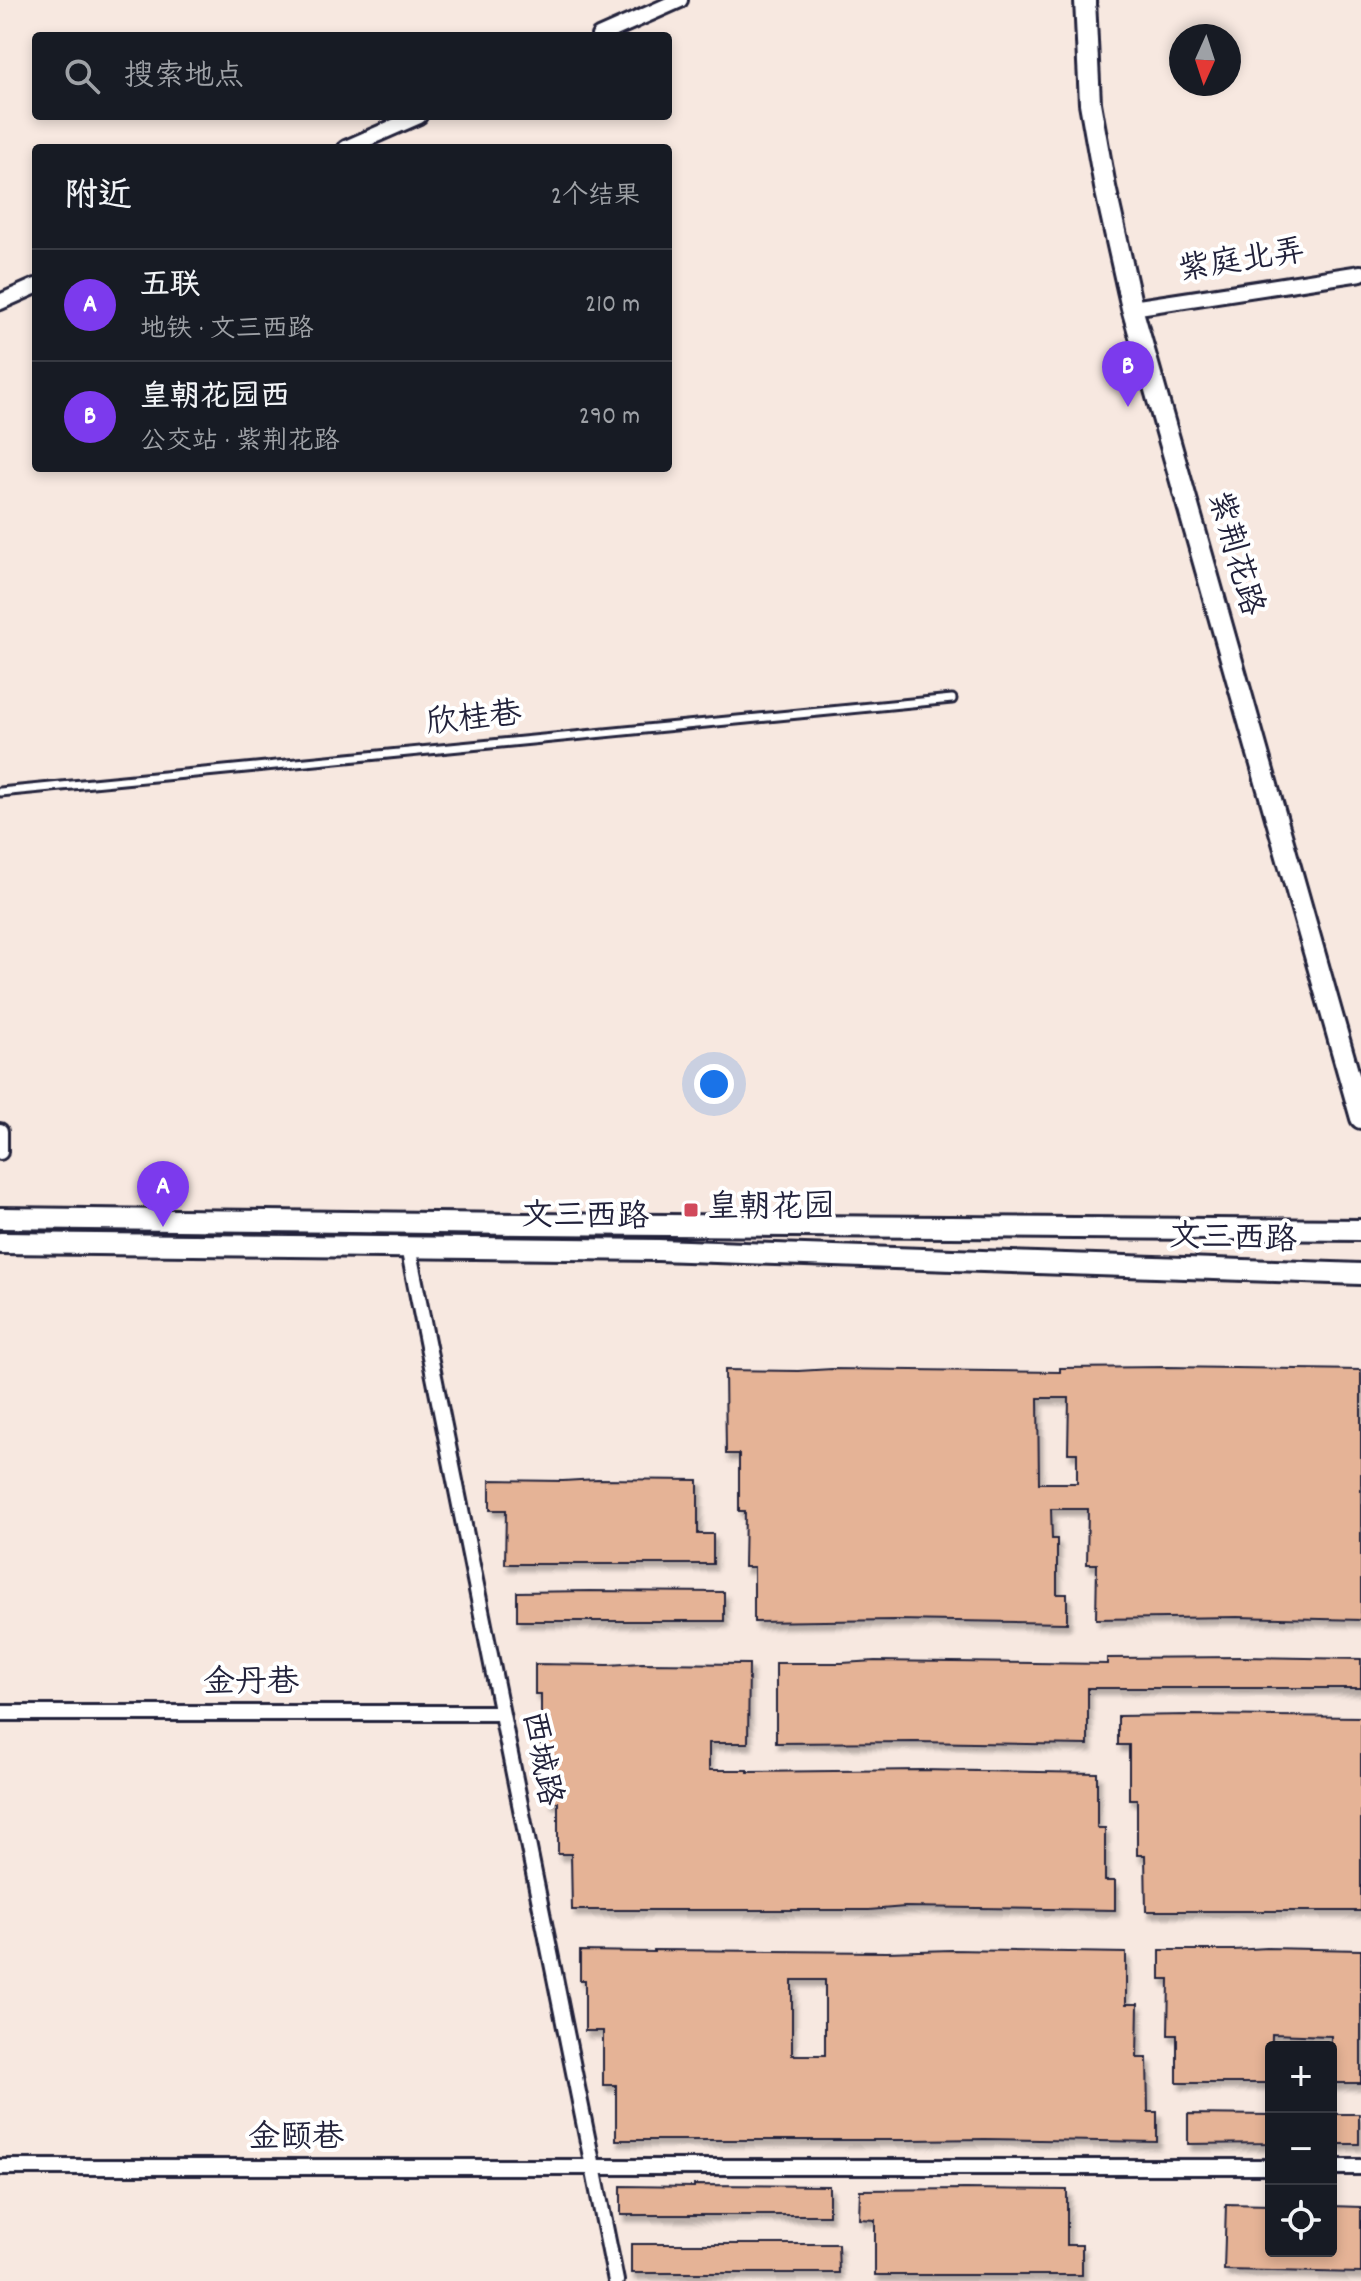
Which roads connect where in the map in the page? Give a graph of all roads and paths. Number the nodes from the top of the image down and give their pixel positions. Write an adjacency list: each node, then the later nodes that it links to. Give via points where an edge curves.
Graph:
1 (680, 0): 3 (street)
2 (1085, 0): 9 (main road, 紫荆花路, via 1090,103)
3 (608, 32)
4 (410, 120): 5 (street)
5 (355, 144)
6 (1361, 273): 9 (street, 紫庭北弄)
7 (32, 288): 8 (street)
8 (0, 302)
9 (1132, 308): 12 (main road, 紫荆花路)
10 (952, 699): 11 (lane, 欣桂巷)
11 (0, 792)
12 (1361, 1118)
13 (0, 1131): 14 (street)
14 (0, 1152)
15 (0, 1218): 16 (main road, 文三西路)
16 (1361, 1230)
17 (0, 1243): 18 (main road, 文三西路)
18 (408, 1247): 19 (main road, 文三西路); 21 (street, 西城路)
19 (1361, 1274)
20 (0, 1713): 21 (street, 金丹巷)
21 (501, 1713): 26 (street, 西城路)
22 (0, 2167): 26 (street, 金颐巷)
23 (1265, 2167): 26 (street, 金颐巷)
24 (1337, 2167): 25 (street)
25 (1361, 2167)
26 (592, 2168): 27 (street, 西城路)
27 (616, 2281)

